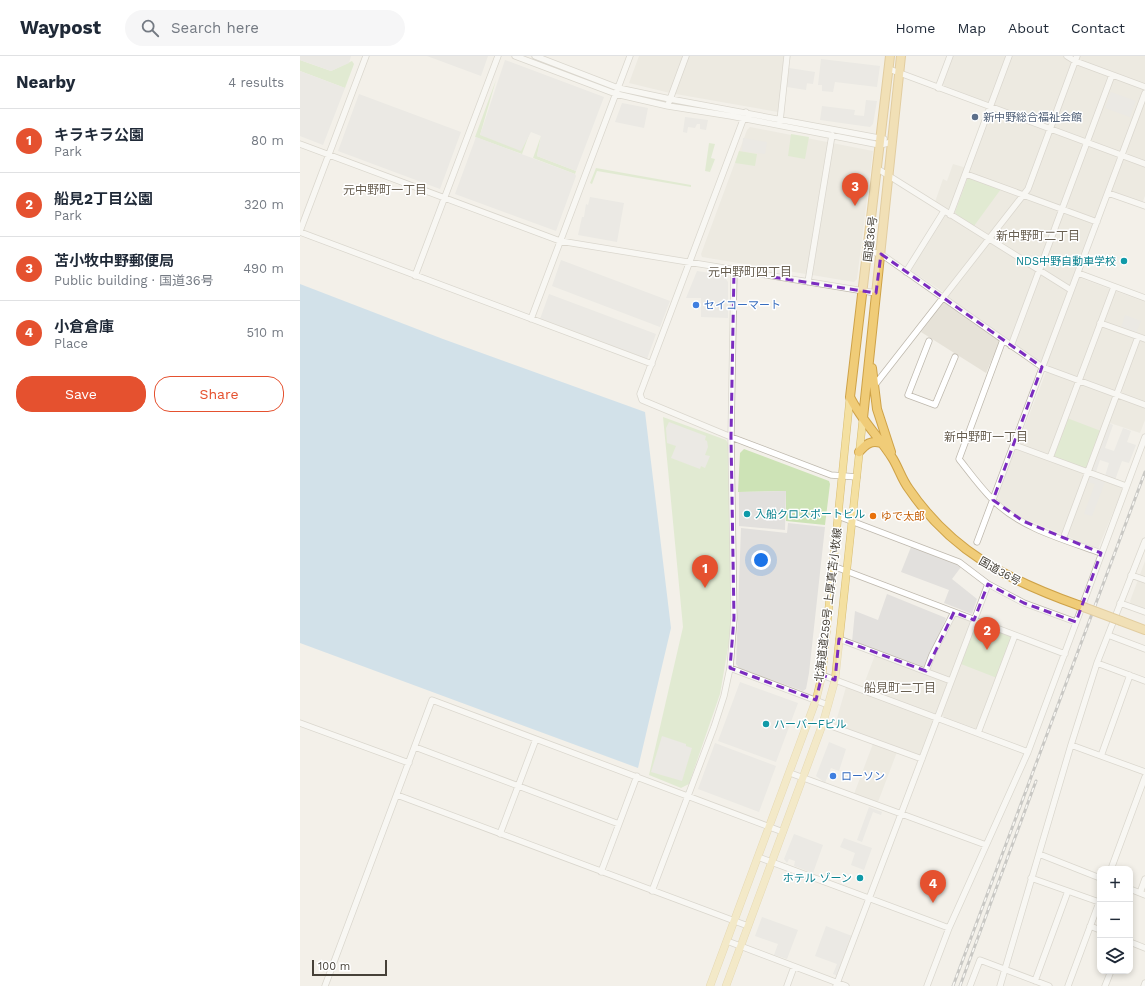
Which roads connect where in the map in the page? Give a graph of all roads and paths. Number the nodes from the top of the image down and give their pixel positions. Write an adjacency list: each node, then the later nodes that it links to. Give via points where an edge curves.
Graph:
1 (366, 56): 35 (street)
2 (498, 56): 43 (street)
3 (515, 56): 21 (street)
4 (535, 56): 18 (street)
5 (630, 56): 18 (street)
6 (686, 56): 22 (street)
7 (787, 56): 27 (street)
8 (890, 56): 14 (highway, 国道36号)
9 (901, 56): 15 (highway, 国道36号)
10 (950, 56): 19 (street)
11 (1010, 56): 24 (street)
12 (1067, 56): 13 (street)
13 (1076, 59): 16 (street); 29 (street)
14 (889, 69): 15 (street); 31 (highway, 国道36号)
15 (899, 73): 19 (street); 32 (highway, 国道36号)
16 (1112, 75): 17 (street); 33 (street)
17 (1145, 87)
18 (618, 88): 21 (street); 22 (street)
19 (938, 88): 24 (street)
20 (1145, 93): 36 (street)
21 (616, 94): 23 (street); 51 (street)
22 (670, 99): 23 (street); 25 (street)
23 (668, 106): 26 (street)
24 (990, 107): 29 (street); 39 (street)
25 (746, 112): 26 (street); 27 (street)
26 (743, 118): 28 (street); 54 (street)
27 (781, 118): 28 (street); 31 (street)
28 (780, 126): 30 (street)
29 (1050, 129): 33 (street); 42 (street, via 1028,189)
30 (832, 135): 31 (street); 60 (street)
31 (881, 141): 32 (street); 38 (highway, 国道36号)
32 (892, 142): 40 (highway, 国道36号)
33 (1087, 142): 36 (street); 45 (street)
34 (300, 144): 35 (street)
35 (329, 155): 43 (street); 49 (street)
36 (1122, 155): 37 (street); 41 (street)
37 (1145, 164)
38 (878, 169): 40 (street); 52 (highway, 国道36号)
39 (966, 174): 42 (street); 47 (street)
40 (889, 176): 46 (street); 53 (highway, 国道36号)
41 (1108, 192): 44 (street); 48 (street)
42 (1023, 195): 45 (street); 50 (street)
43 (445, 198): 51 (street); 59 (street)
44 (1145, 205)
45 (1062, 210): 48 (street); 55 (street)
46 (944, 211): 47 (street); 57 (street)
47 (950, 215): 50 (street)
48 (1097, 222): 58 (street)
49 (300, 232): 59 (street)
50 (989, 239): 55 (street); 65 (street)
51 (560, 241): 54 (street); 67 (street)
52 (868, 251): 53 (street); 63 (highway, 国道36号)
53 (881, 254): 57 (street); 64 (highway, 国道36号)
54 (689, 263): 56 (street); 76 (street)
55 (1040, 270): 62 (street); 73 (street)
56 (734, 271): 60 (street); 86 (street)
57 (906, 272): 65 (street)
58 (1078, 273): 61 (street); 62 (street)
59 (416, 276): 67 (street)
60 (808, 282): 63 (street)
61 (1114, 287): 66 (street); 68 (street)
62 (1071, 290): 77 (street)
63 (864, 291): 64 (street); 81 (highway, 国道36号)
64 (876, 293): 74 (highway, 国道36号)
65 (942, 297): 71 (street); 79 (street)
66 (1145, 298)
67 (531, 319): 76 (street)
68 (1100, 323): 69 (street); 78 (street)
69 (1138, 337): 70 (street); 80 (street)
70 (1145, 339)
71 (1003, 340): 73 (street); 97 (street, via 959,459)
72 (929, 341): 75 (street, via 908,395 935,405)
73 (1011, 346): 77 (street)
74 (871, 348): 79 (highway, 国道36号); 83 (highway, 国道36号)
75 (955, 357)
76 (652, 364): 86 (street, via 640,394 642,400)
77 (1042, 367): 78 (street); 89 (street)
78 (1078, 381): 80 (street); 91 (street)
79 (873, 388): 85 (highway, 国道36号)
80 (1117, 395): 82 (street); 93 (street)
81 (850, 397): 83 (highway, 国道36号); 84 (main road, 北海道道259号 上厚真苫小牧線)
82 (1145, 405)
83 (862, 415): 84 (main road); 85 (highway, via 873,416); 88 (highway, 国道36号); 90 (main road, 北海道道259号 上厚真苫小牧線)
84 (848, 423): 94 (main road, 北海道道259号 上厚真苫小牧線)
85 (883, 427): 92 (highway, 国道36号)
86 (731, 437): 94 (street, via 831,475); 121 (street, via 734,563 733,642)
87 (1145, 437): 96 (street)
88 (882, 443): 90 (highway, via 867,443); 92 (highway, 国道36号)
89 (1014, 445): 91 (street); 97 (street)
90 (859, 452): 95 (main road, 北海道道259号 上厚真苫小牧線)
91 (1050, 458): 93 (street)
92 (893, 459): 114 (highway, 国道36号, bridge, via 908,488 926,511 951,537 977,558 1017,582)
93 (1088, 472): 96 (street); 100 (street)
94 (842, 476): 95 (street); 98 (main road, 北海道道259号 上厚真苫小牧線)
95 (856, 477): 99 (main road, 北海道道259号 上厚真苫小牧線)
96 (1126, 486): 103 (street)
97 (993, 500): 100 (street, via 1023,521); 102 (street)
98 (838, 516): 99 (street); 104 (main road, 北海道道259号 上厚真苫小牧線)
99 (852, 521): 105 (main road, 北海道道259号 上厚真苫小牧線); 108 (street, via 959,562)
100 (1063, 539): 103 (street)
101 (1145, 541): 106 (street)
102 (977, 542)
103 (1101, 553): 113 (street)
104 (833, 566): 105 (street); 123 (main road, 北海道道259号 上厚真苫小牧線)
105 (846, 571): 110 (street); 117 (main road, 北海道道259号 上厚真苫小牧線)
106 (1131, 574): 107 (street); 109 (street)
107 (1145, 580)
108 (988, 584): 112 (street); 113 (street, via 1024,603)
109 (1120, 603): 111 (street); 116 (street)
110 (954, 612): 112 (street); 122 (street)
111 (1145, 612)
112 (974, 620): 115 (street); 126 (street)
113 (1076, 622): 119 (street)
114 (1145, 630)
115 (1015, 635): 119 (street); 133 (street)
116 (1108, 635): 118 (street); 120 (street)
117 (839, 639): 122 (street); 125 (main road, 北海道道259号 上厚真苫小牧線)
118 (1145, 649)
119 (1065, 654): 137 (street)
120 (1098, 663): 124 (street); 135 (street)
121 (730, 668): 128 (street); 148 (street, via 722,702)
122 (926, 671): 126 (street)
123 (822, 675): 125 (street); 128 (main road, 北海道道259号 上厚真苫小牧線)
124 (1130, 676): 127 (street); 138 (street)
125 (835, 680): 129 (main road, 北海道道259号 上厚真苫小牧線); 130 (street)
126 (951, 681): 130 (street)
127 (1145, 681)
128 (816, 700): 129 (street); 142 (main road, 北海道道259号 上厚真苫小牧線)
129 (828, 705): 131 (main road, 北海道道259号 上厚真苫小牧線)
130 (937, 718): 133 (street); 139 (street)
131 (823, 722): 139 (street); 144 (main road, 北海道道259号 上厚真苫小牧線)
132 (300, 723): 140 (street)
133 (978, 734): 137 (street)
134 (536, 739): 136 (street, via 432,700); 143 (street); 146 (street)
135 (1070, 745): 138 (street); 155 (street)
136 (415, 746): 140 (street); 146 (street)
137 (1028, 752): 154 (street)
138 (1101, 756): 141 (street)
139 (922, 759): 149 (street)
140 (408, 763): 147 (street)
141 (1145, 772)
142 (790, 773): 144 (street); 151 (main road, 北海道道259号 上厚真苫小牧線)
143 (637, 776): 148 (street); 150 (street)
144 (802, 777): 149 (street); 152 (main road, 北海道道259号 上厚真苫小牧線)
145 (1145, 777): 158 (street)
146 (518, 786): 150 (street); 153 (street)
147 (397, 795): 153 (street); 183 (street)
148 (688, 796): 151 (street); 163 (street)
149 (901, 813): 154 (street); 166 (street)
150 (619, 824): 159 (street)
151 (769, 827): 152 (street); 156 (main road, 北海道道259号 上厚真苫小牧線)
152 (783, 832): 157 (main road, 北海道道259号 上厚真苫小牧線)
153 (500, 834): 159 (street)
154 (986, 845): 172 (street)
155 (1039, 854): 160 (street); 161 (street)
156 (758, 857): 157 (street); 169 (main road, 北海道道259号 上厚真苫小牧線)
157 (772, 862): 166 (street); 170 (main road, 北海道道259号 上厚真苫小牧線)
158 (1112, 866)
159 (601, 872): 163 (street)
160 (1097, 877)
161 (1031, 878): 164 (street); 179 (street)
162 (1145, 879): 165 (street)
163 (652, 891): 169 (street)
164 (1068, 891): 167 (street); 181 (street)
165 (1142, 894)
166 (869, 899): 172 (street); 182 (street)
167 (1097, 900)
168 (1100, 902): 171 (street)
169 (734, 921): 170 (street); 174 (main road, 北海道道259号 上厚真苫小牧線)
170 (748, 926): 176 (main road, 北海道道259号 上厚真苫小牧線)
171 (1090, 926): 173 (street); 192 (street)
172 (949, 928): 188 (street)
173 (1097, 929)
174 (727, 941): 176 (street); 184 (main road, 北海道道259号 上厚真苫小牧線)
175 (1133, 943): 177 (street)
176 (741, 946): 178 (street); 185 (main road, 北海道道259号 上厚真苫小牧線)
177 (1145, 948)
178 (794, 967): 182 (street); 186 (street)
179 (1005, 970): 181 (street); 189 (street, via 980,960); 190 (street)
180 (1110, 974): 193 (street)
181 (1035, 981): 191 (street)
182 (837, 984): 187 (street)
183 (325, 986)
184 (710, 986)
185 (726, 986)
186 (787, 986)
187 (846, 986)
188 (927, 986)
189 (970, 986)
190 (1000, 986)
191 (1049, 986)
192 (1068, 986)
193 (1105, 986)

